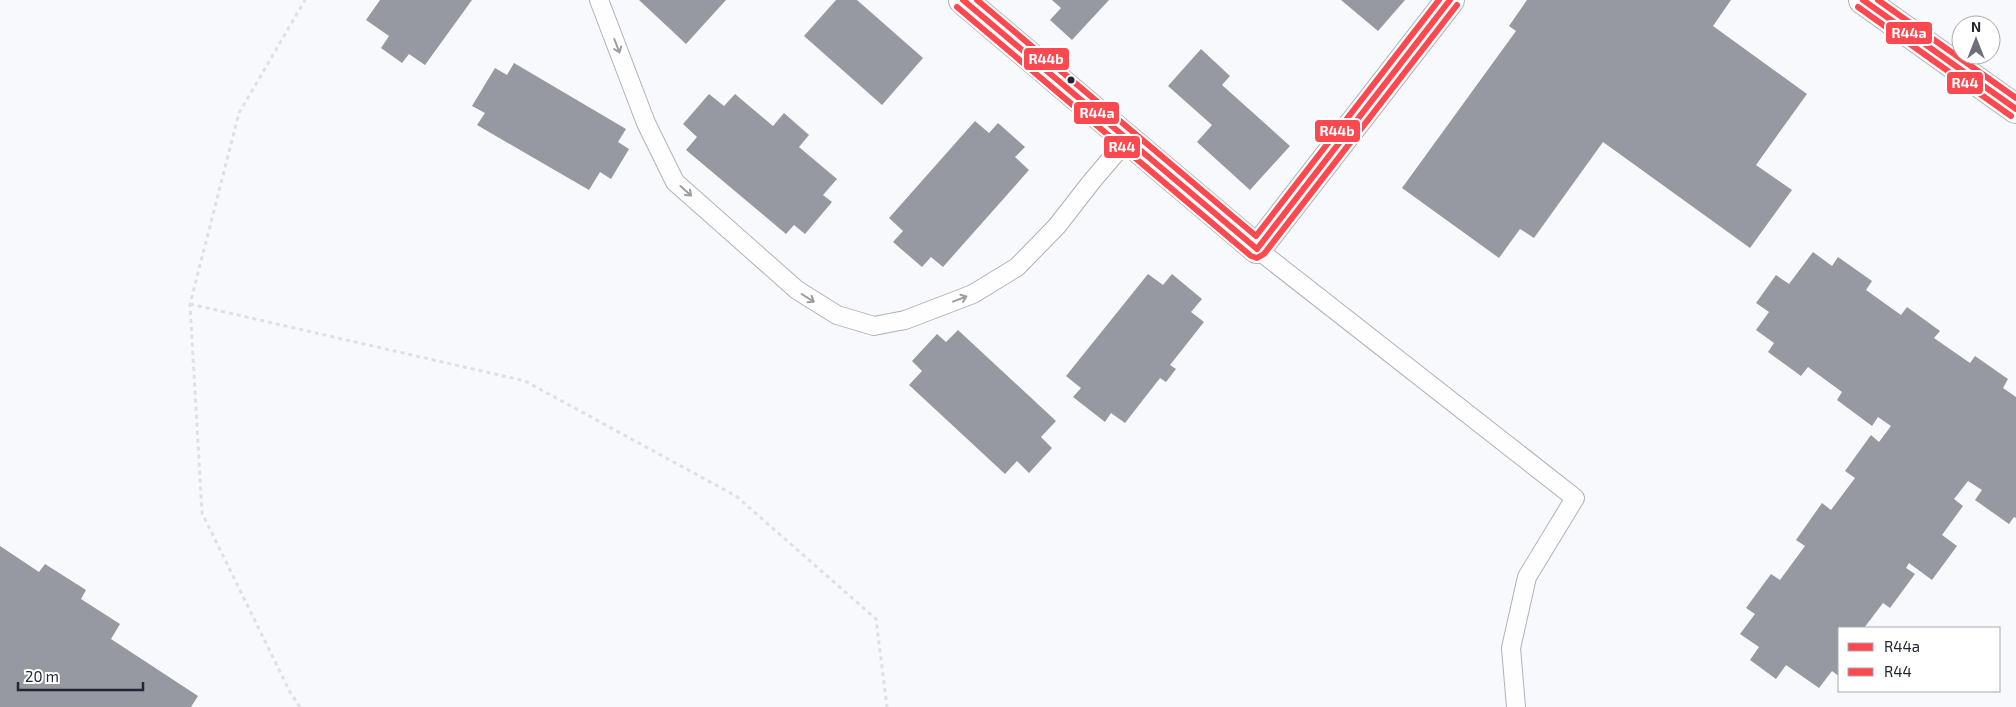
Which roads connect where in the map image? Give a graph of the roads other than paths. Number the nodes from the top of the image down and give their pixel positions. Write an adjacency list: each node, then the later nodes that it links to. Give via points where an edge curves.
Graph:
1 (600, 0): 6 (lane, one-way to 6, via 646,123 675,182 797,290 837,315 874,326 905,320 973,294 1017,267 1057,226)
2 (963, 0): 6 (street)
3 (1450, 0): 7 (street)
4 (1863, 0): 5 (street)
5 (2016, 109)
6 (1127, 140): 7 (street)
7 (1256, 249): 8 (lane, via 1576,498 1527,577 1511,648)
8 (1516, 707)

